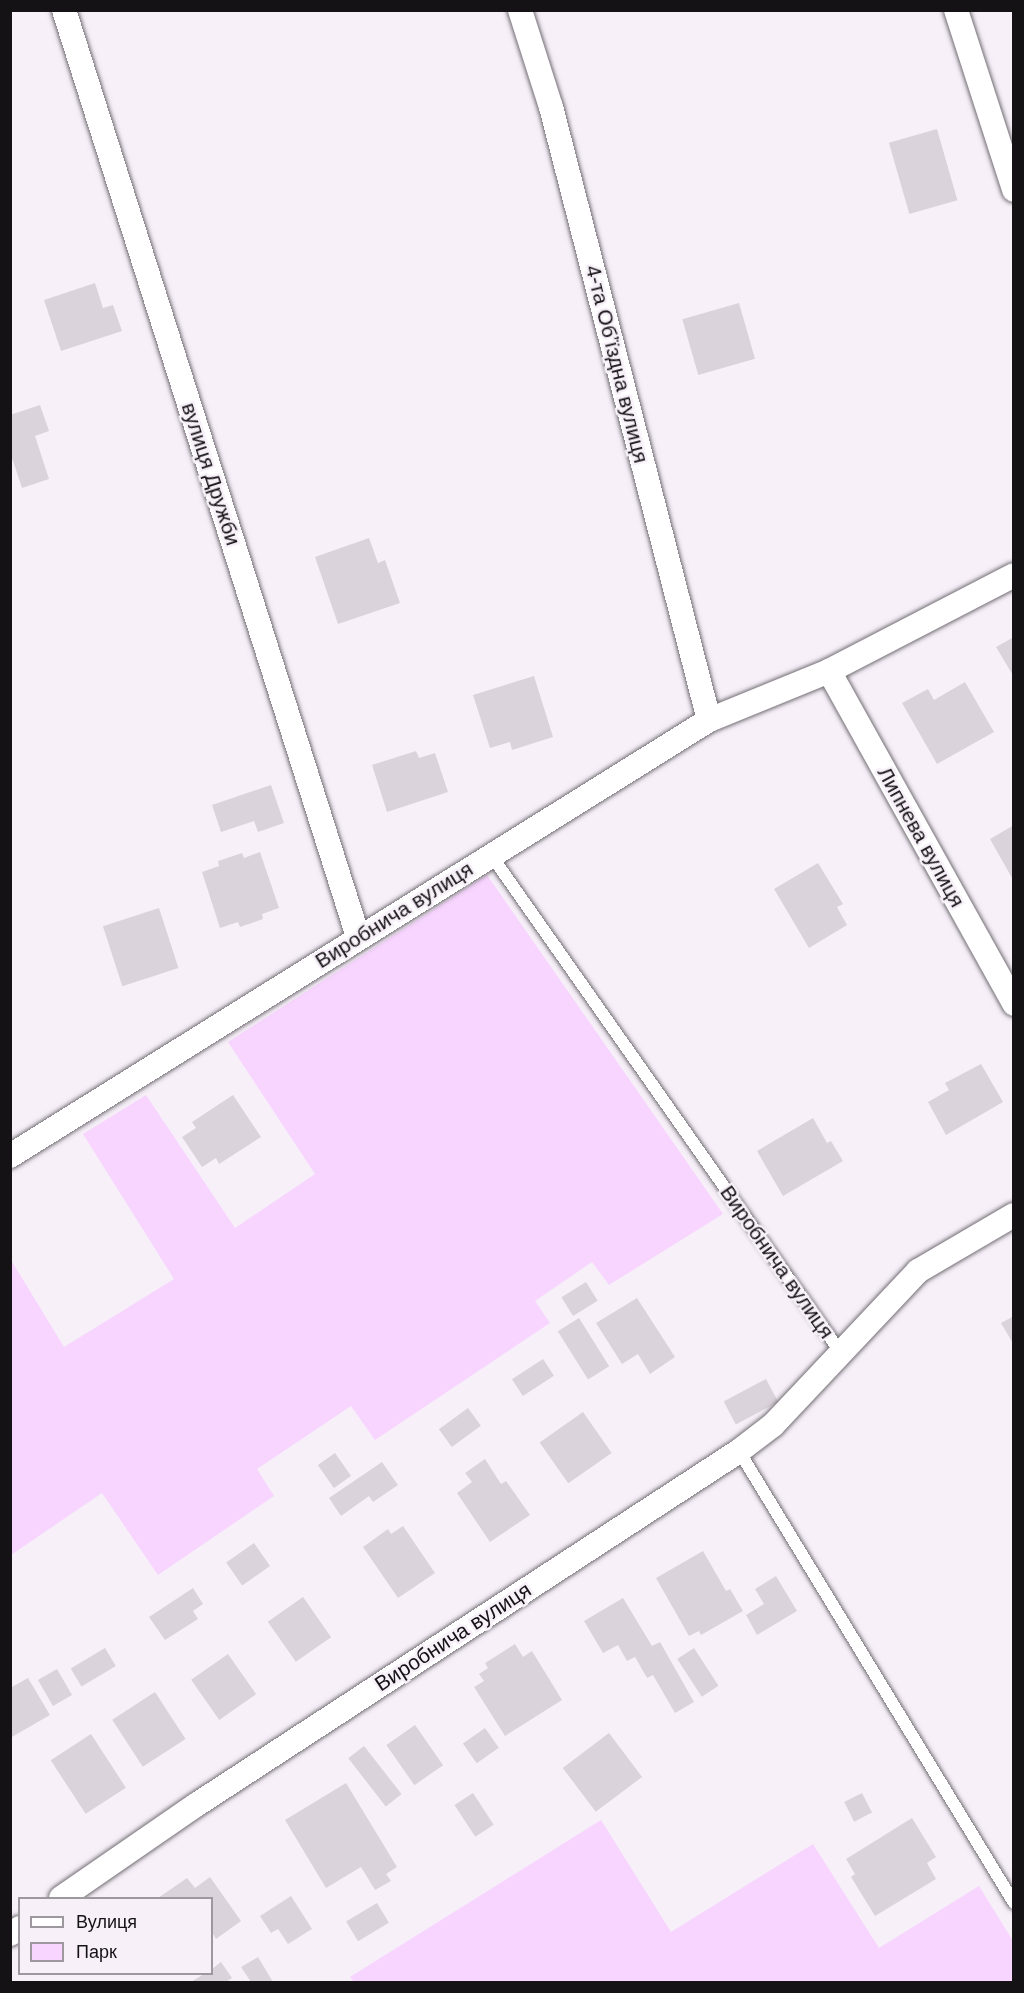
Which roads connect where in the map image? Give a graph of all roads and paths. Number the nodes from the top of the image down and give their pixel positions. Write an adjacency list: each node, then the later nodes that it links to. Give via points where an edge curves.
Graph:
1 (64, 10): 9 (street, вулиця Дружби)
2 (520, 10): 7 (street, 4-та Обʼїздна вулиця, via 551,107)
3 (956, 10): 4 (street)
4 (1014, 190)
5 (1014, 575): 6 (street)
6 (829, 671): 7 (street); 10 (street, Липнева вулиця)
7 (709, 720): 8 (street)
8 (491, 855): 9 (street, Виробнича вулиця); 13 (lane, Виробнича вулиця)
9 (358, 937): 11 (street, Виробнича вулиця)
10 (1014, 1004)
11 (10, 1156)
12 (1014, 1215): 13 (street, via 918,1271)
13 (841, 1353): 14 (street, Виробнича вулиця, via 773,1425)
14 (739, 1451): 15 (street, Виробнича вулиця, via 196,1804); 16 (lane)
15 (65, 1897)
16 (1014, 1903)

